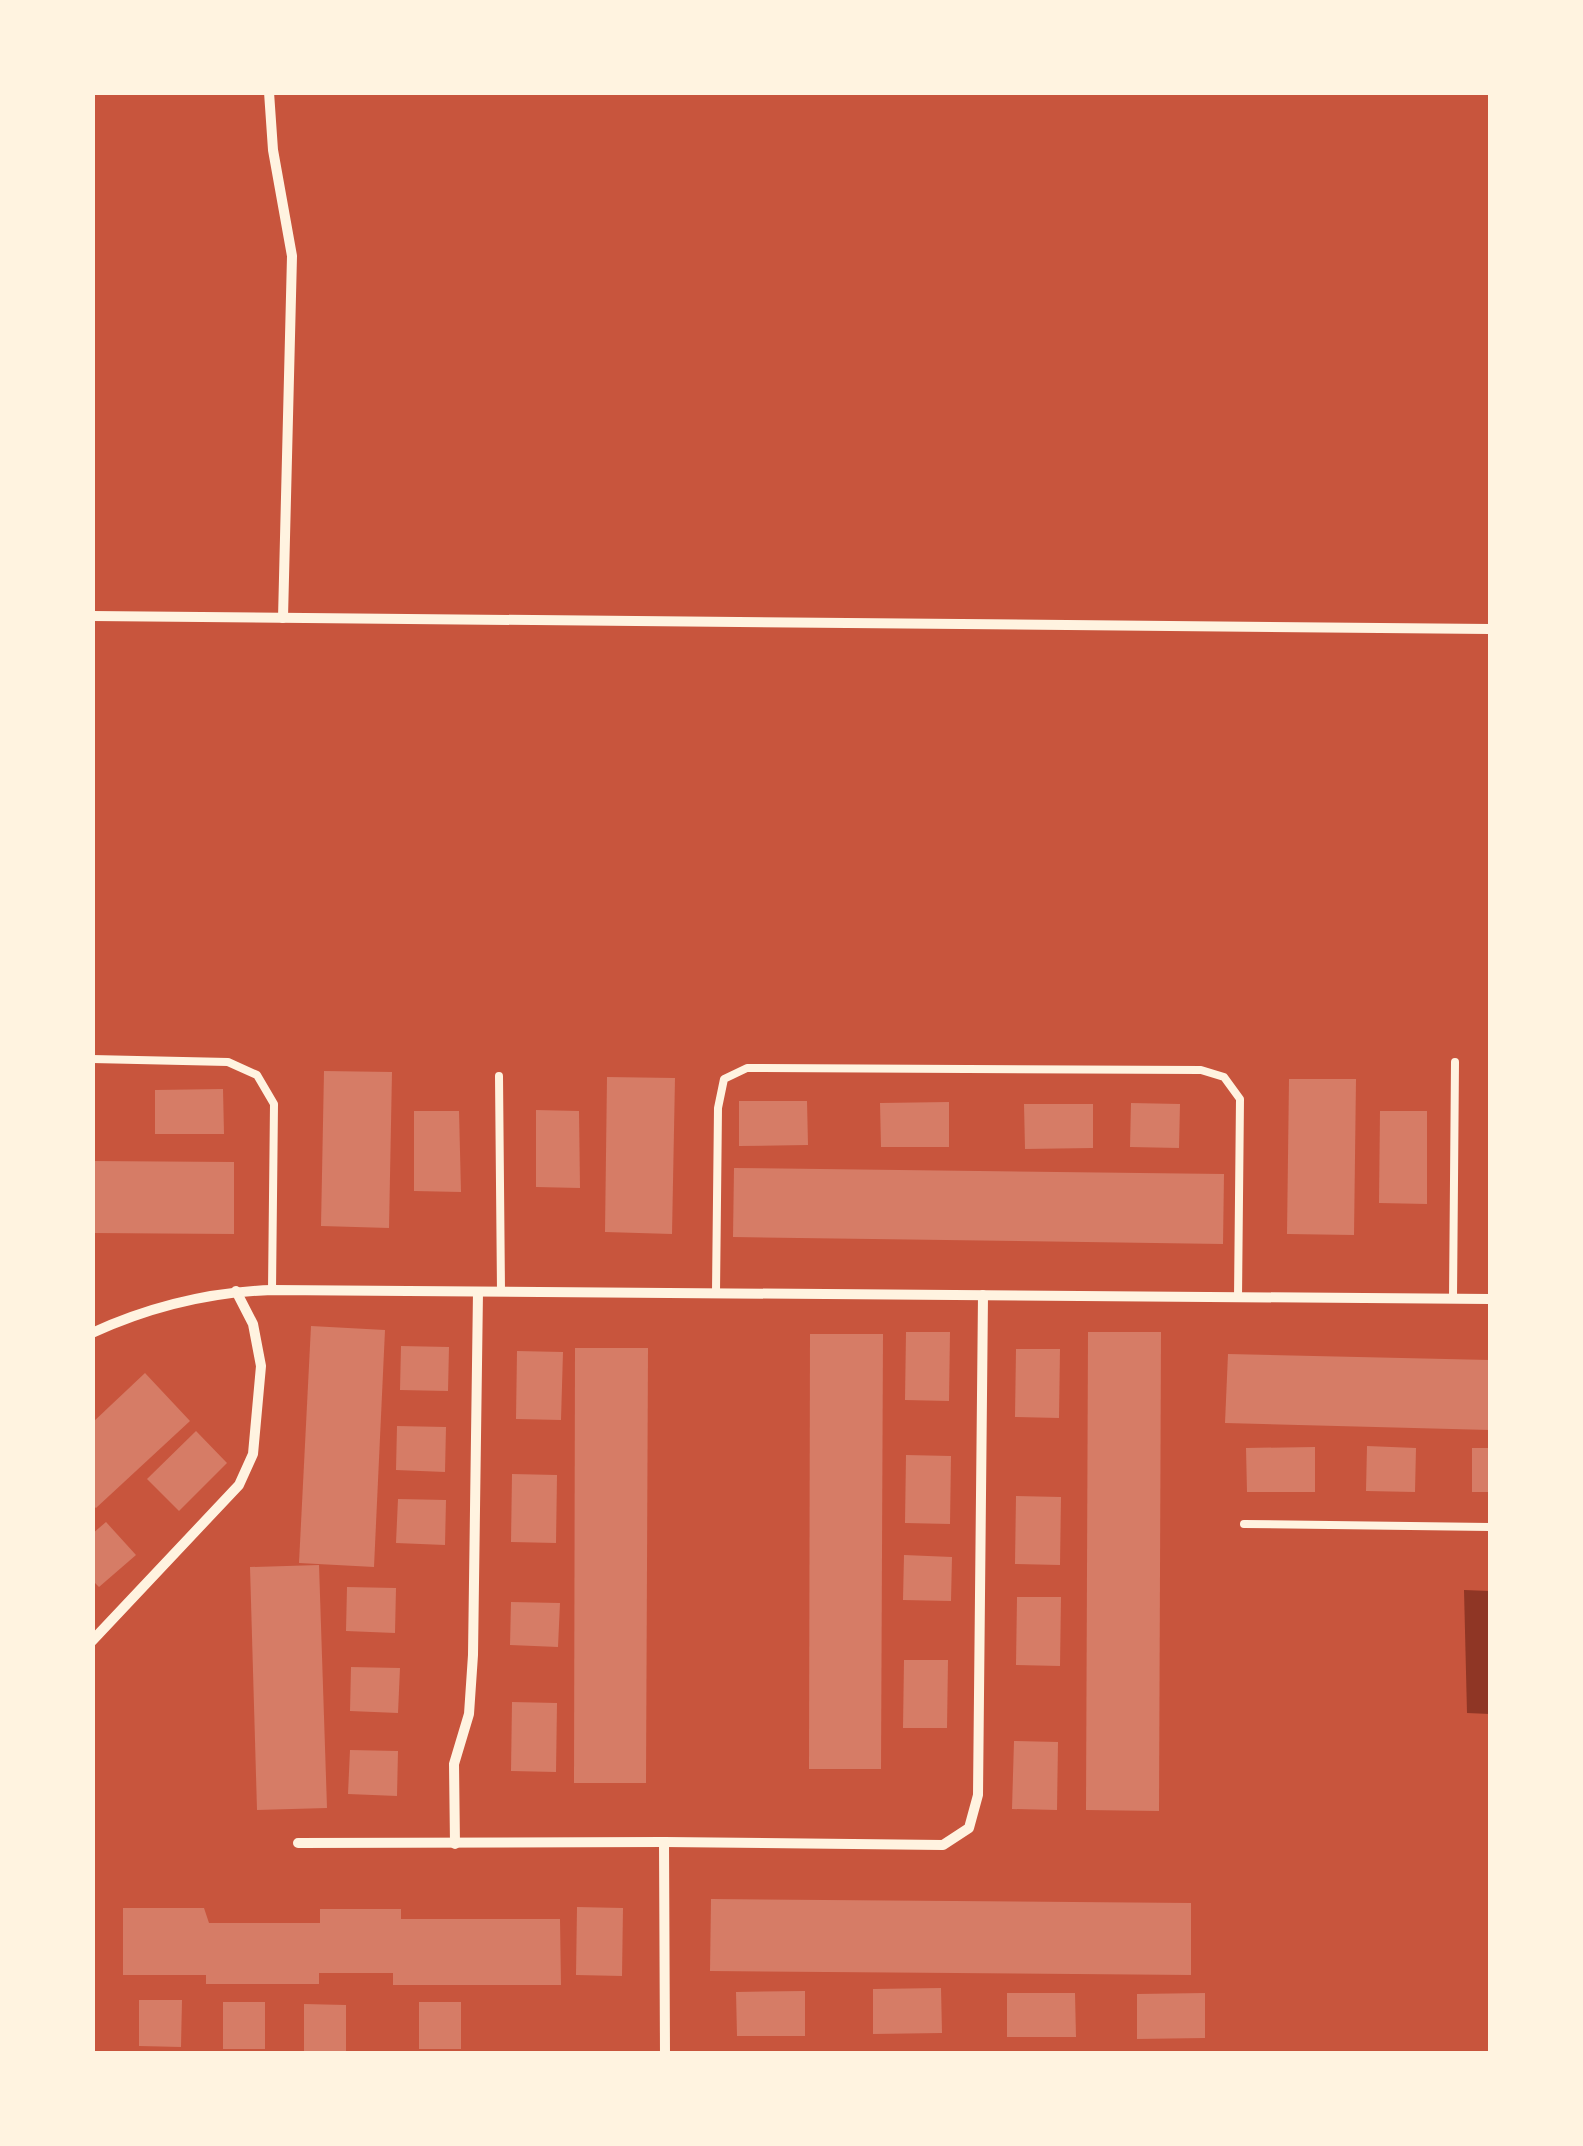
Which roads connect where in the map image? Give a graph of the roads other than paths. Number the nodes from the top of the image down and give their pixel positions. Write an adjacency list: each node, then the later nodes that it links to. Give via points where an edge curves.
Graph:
1 (269, 92): 3 (street, via 272,150 292,256)
2 (92, 616): 3 (street)
3 (283, 618): 4 (street)
4 (1490, 629)
5 (92, 1059): 8 (lane, via 228,1062 257,1075 274,1104)
6 (1455, 1062): 15 (lane)
7 (500, 1076): 10 (lane)
8 (272, 1290): 9 (street); 11 (street)
9 (236, 1291): 17 (street, via 185,1299); 20 (street, via 253,1324 261,1366 253,1454 238,1485)
10 (501, 1291): 11 (street); 12 (street)
11 (478, 1292): 23 (street, via 473,1655 469,1714 454,1764)
12 (716, 1292): 13 (street); 14 (lane, via 718,1108 724,1080 747,1068 1201,1070 1224,1077 1240,1098)
13 (983, 1295): 14 (street); 21 (street, via 978,1795 970,1828 944,1845)
14 (1238, 1298): 15 (street)
15 (1453, 1298): 16 (street)
16 (1490, 1299)
17 (92, 1333)
18 (1244, 1524): 19 (lane)
19 (1490, 1527)
20 (92, 1641)
21 (664, 1842): 23 (street); 24 (street)
22 (298, 1843): 23 (street)
23 (455, 1844)
24 (665, 2054)

